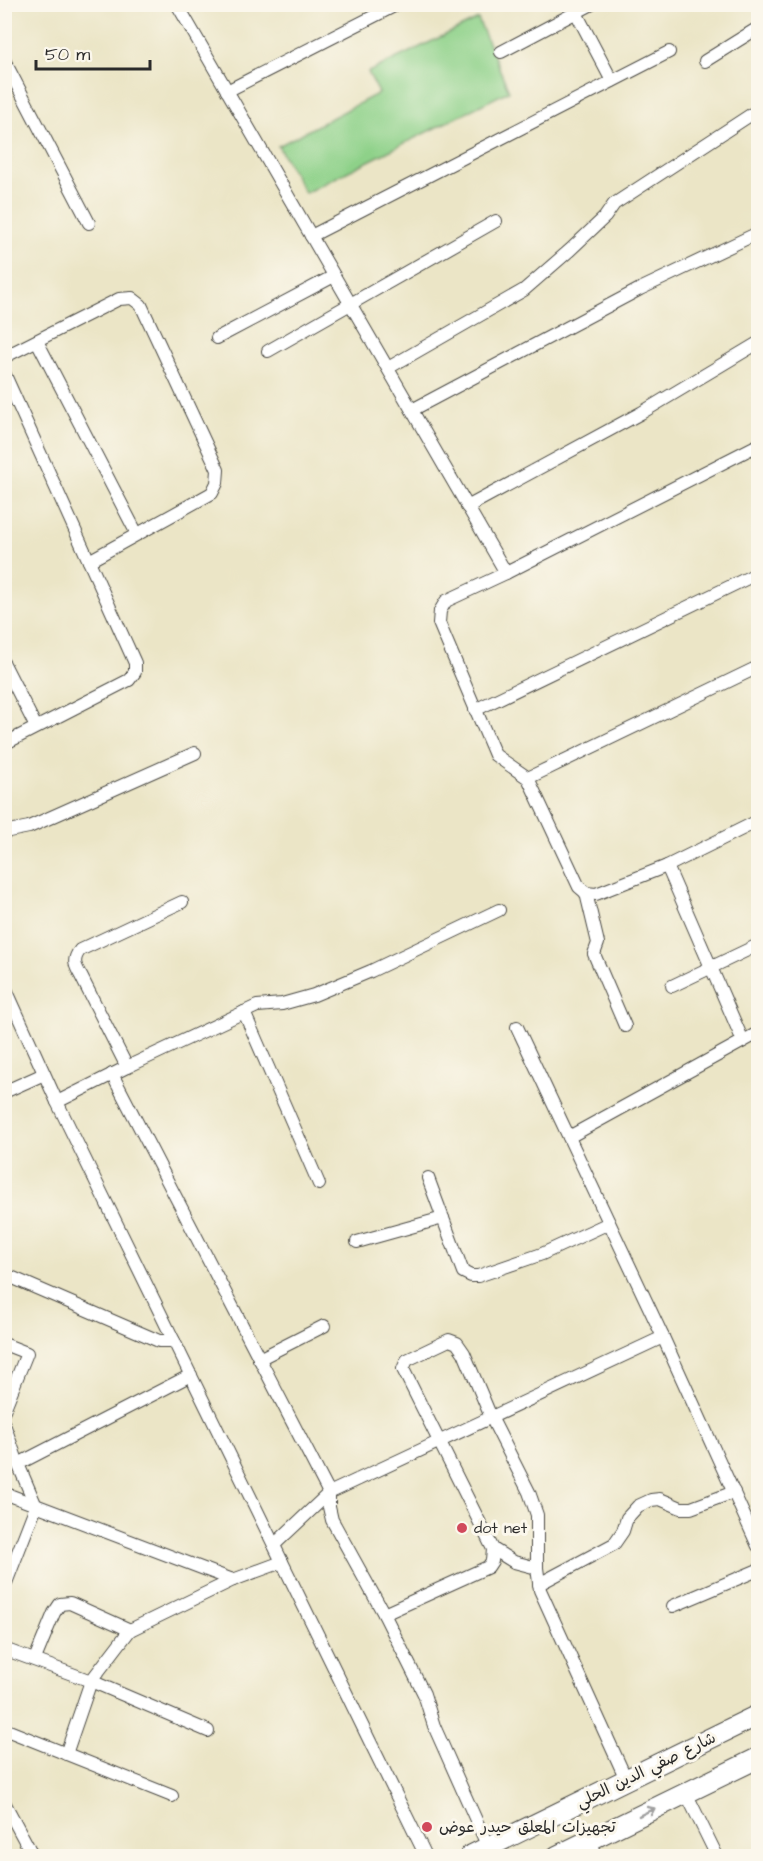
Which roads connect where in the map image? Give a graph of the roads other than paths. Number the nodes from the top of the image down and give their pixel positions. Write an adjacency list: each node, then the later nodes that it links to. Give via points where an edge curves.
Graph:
1 (177, 4): 11 (street)
2 (398, 4): 11 (street)
3 (592, 4): 4 (street)
4 (574, 8): 6 (street); 10 (street)
5 (759, 28): 8 (street)
6 (501, 52)
7 (669, 52): 10 (street)
8 (705, 61)
9 (6, 67): 14 (street)
10 (612, 81): 16 (street)
11 (227, 91): 16 (street)
12 (759, 110): 24 (street, via 614,204 605,217 524,290)
13 (496, 221): 18 (street)
14 (89, 223)
15 (759, 232): 26 (street, via 640,289)
16 (311, 236): 17 (street)
17 (334, 276): 18 (street); 19 (street)
18 (351, 304): 22 (street); 24 (street)
19 (216, 338)
20 (38, 341): 23 (street); 29 (street); 29 (street, via 119,299 132,298 141,305 218,470 212,493)
21 (759, 343): 28 (street, via 641,413)
22 (268, 351)
23 (4, 357)
24 (388, 368): 26 (street)
25 (4, 373): 30 (street)
26 (412, 410): 28 (street)
27 (759, 445): 31 (street)
28 (467, 507): 31 (street)
29 (137, 534): 30 (street)
30 (89, 561): 36 (street, via 135,663 135,672 129,680)
31 (506, 573): 35 (street, via 446,601 440,611 439,623)
32 (759, 573): 35 (street)
33 (4, 664): 36 (street)
34 (759, 667): 39 (street)
35 (475, 710): 39 (street, via 495,755)
36 (36, 727): 37 (street)
37 (4, 744)
38 (195, 753): 41 (street, via 29,827)
39 (528, 778): 43 (street, via 579,887)
40 (759, 821): 42 (street)
41 (4, 829)
42 (667, 866): 43 (street, via 596,894); 47 (street)
43 (586, 894): 51 (street, via 598,943 594,954)
44 (182, 902): 55 (street, via 80,950 75,956 75,967)
45 (498, 910): 50 (street, via 314,994)
46 (759, 945): 47 (street)
47 (711, 968): 49 (street); 54 (street)
48 (4, 986): 56 (street)
49 (672, 986)
50 (244, 1012): 55 (street); 62 (street)
51 (625, 1026)
52 (517, 1027): 60 (street)
53 (759, 1033): 54 (street)
54 (743, 1041): 60 (street)
55 (127, 1067): 57 (street)
56 (44, 1074): 58 (street); 59 (street)
57 (112, 1074): 59 (street); 71 (street)
58 (4, 1092)
59 (57, 1102): 69 (street)
60 (569, 1137): 64 (street)
61 (428, 1178): 63 (street)
62 (319, 1185)
63 (443, 1218): 64 (street, via 463,1272 471,1276 542,1254); 65 (street)
64 (609, 1223): 68 (street)
65 (357, 1242)
66 (4, 1274): 69 (street, via 159,1341)
67 (324, 1326): 71 (street)
68 (663, 1337): 74 (street); 78 (street)
69 (174, 1341): 72 (street)
70 (4, 1344): 73 (street, via 27,1353)
71 (259, 1359): 80 (street)
72 (191, 1375): 77 (street); 82 (street)
73 (4, 1410)
74 (491, 1417): 76 (street); 76 (street, via 464,1353 449,1340 407,1360 403,1369); 86 (street, via 537,1515)
75 (4, 1424): 77 (street)
76 (439, 1441): 80 (street); 84 (street)
77 (18, 1464): 81 (street)
78 (734, 1492): 83 (street); 89 (street, via 691,1508 660,1499 638,1506 614,1544)
79 (4, 1493): 81 (street)
80 (328, 1493): 82 (street); 92 (street, via 332,1520)
81 (36, 1506): 88 (street); 90 (street)
82 (274, 1545): 85 (street)
83 (759, 1546)
84 (493, 1550): 86 (street, via 514,1562); 92 (street, via 488,1567)
85 (282, 1562): 88 (street); 110 (street)
86 (537, 1568): 89 (street)
87 (759, 1570): 91 (street)
88 (233, 1580): 93 (street)
89 (539, 1584): 102 (street)
90 (4, 1588)
91 (673, 1606)
92 (384, 1614): 107 (street, via 424,1694 434,1726)
93 (130, 1630): 95 (street, via 69,1603 60,1604); 96 (street)
94 (4, 1649): 95 (street)
95 (35, 1659): 96 (street)
96 (91, 1681): 99 (street); 100 (street)
97 (759, 1715): 102 (main road, شارع صفي الدين الحلي)
98 (4, 1729): 100 (street)
99 (208, 1731)
100 (66, 1754): 104 (street)
101 (759, 1758): 103 (main road)
102 (626, 1779): 106 (main road, شارع صفي الدين الحلي)
103 (686, 1793): 108 (main road, one-way to 103); 114 (street)
104 (172, 1796)
105 (4, 1802): 109 (street)
106 (512, 1835): 107 (main road, شارع صفي الدين الحلي); 112 (main road, via 506,1847)
107 (488, 1847): 111 (main road, شارع صفي الدين الحلي)
108 (593, 1849): 113 (main road)
109 (33, 1857)
110 (426, 1857)
111 (470, 1857)
112 (508, 1857)
113 (557, 1857)
114 (717, 1857)

